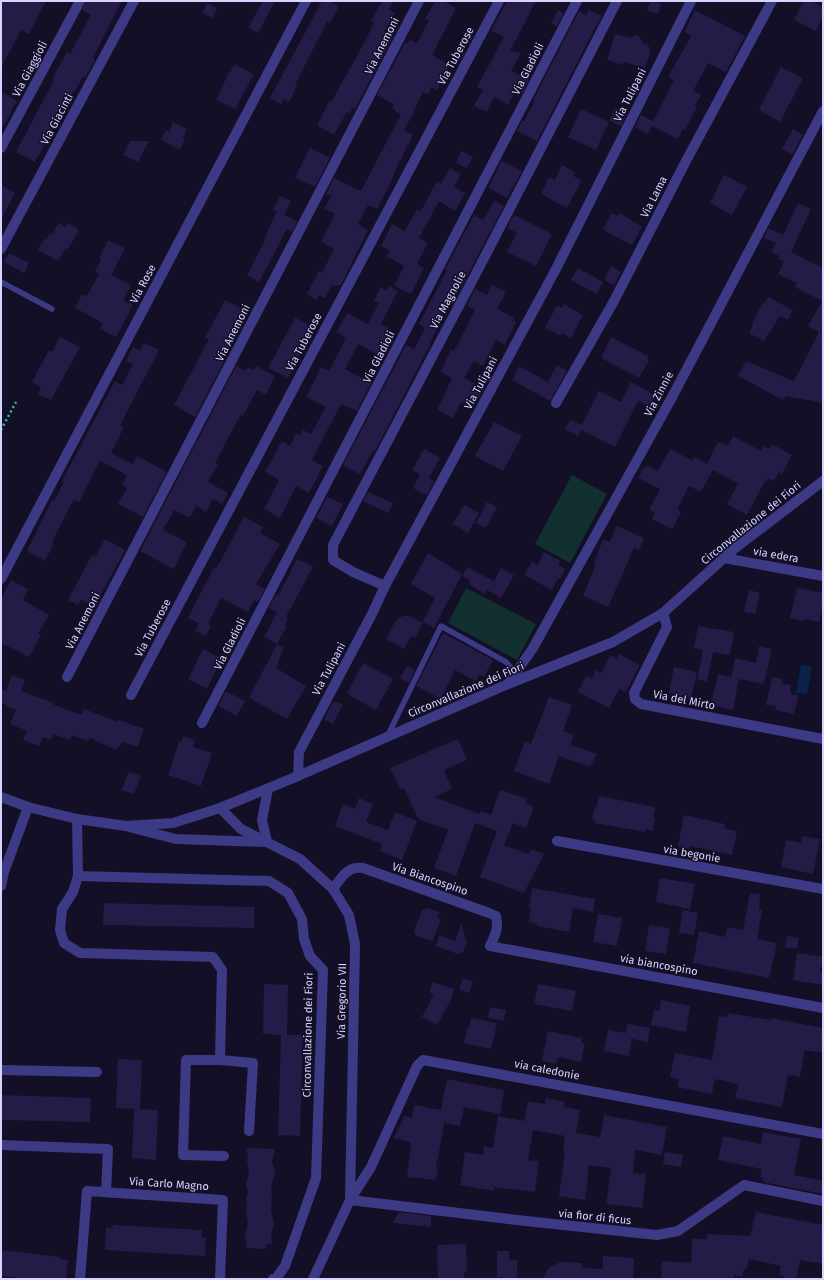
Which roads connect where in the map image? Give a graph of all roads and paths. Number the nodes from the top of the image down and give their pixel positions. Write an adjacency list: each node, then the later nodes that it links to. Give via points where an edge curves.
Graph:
1 (80, 1): 11 (street, Via Giaggioli)
2 (134, 1): 12 (street, Via Giacinti)
3 (306, 1): 21 (street, Via Rose)
4 (419, 1): 25 (street, Via Anemoni)
5 (499, 1): 27 (street, Via Tuberose)
6 (577, 1): 28 (street, Via Gladioli)
7 (617, 1): 22 (street, Via Magnolie, via 333,545 333,560)
8 (691, 1): 22 (street, Via Tulipani, via 557,267)
9 (772, 1): 16 (street, Via Lama, via 614,301)
10 (823, 111): 24 (street, Via Zinnie, via 671,399 533,648)
11 (1, 148)
12 (1, 249)
13 (1, 282): 14 (lane)
14 (52, 309)
15 (16, 402): 17 (path)
16 (556, 402)
17 (1, 430)
18 (823, 481): 19 (street, Circonvallazione dei Fiori)
19 (724, 558): 20 (street, via edera); 23 (street, Circonvallazione dei Fiori)
20 (823, 576)
21 (1, 579)
22 (385, 586): 31 (street, Via Tulipani, via 299,752)
23 (663, 613): 26 (street, Circonvallazione dei Fiori, via 614,642); 30 (street, Via del Mirto, via 667,627 634,693 641,704)
24 (516, 673): 26 (street, Via Zinnie); 29 (lane, via 506,662 441,626)
25 (67, 677)
26 (508, 684): 29 (street, Circonvallazione dei Fiori)
27 (131, 695)
28 (202, 723)
29 (387, 737): 31 (street, Circonvallazione dei Fiori)
30 (823, 739)
31 (298, 776): 32 (street, Circonvallazione dei Fiori)
32 (268, 789): 35 (street, Circonvallazione dei Fiori); 39 (street, via 262,820)
33 (1, 797): 34 (street, Circonvallazione dei Fiori)
34 (28, 807): 36 (street, Circonvallazione dei Fiori); 41 (street)
35 (220, 808): 37 (street, Circonvallazione dei Fiori, via 173,823); 39 (street, Via Gregorio VII, via 241,829)
36 (77, 819): 37 (street, Circonvallazione dei Fiori); 40 (street)
37 (126, 826): 39 (street, Via Gregorio VII, via 176,839)
38 (557, 841): 43 (street, via begonie)
39 (267, 842): 42 (street, Via Gregorio VII, via 300,859)
40 (78, 876): 46 (street, via 73,892 62,909 60,930 64,942 80,953 212,956 222,970); 58 (street, Circonvallazione dei Fiori, via 269,881 288,893 302,920 304,939 310,956 323,970 316,1178 285,1266)
41 (1, 886)
42 (333, 889): 44 (street, Via Biancospino, via 349,870 355,867 363,868 490,913 496,916 498,924); 54 (street, Via Gregorio VII, via 349,915 356,944)
43 (823, 889)
44 (490, 946): 45 (street, via biancospino)
45 (823, 1008)
46 (220, 1060): 49 (street, via 253,1063); 52 (street, via 186,1060 183,1155)
47 (1, 1070): 48 (street)
48 (97, 1072)
49 (249, 1131)
50 (823, 1134): 54 (street, via caledonie, via 423,1060 417,1066 371,1167)
51 (1, 1145): 53 (street, via 108,1149)
52 (224, 1156)
53 (106, 1192): 56 (street, Via Carlo Magno, via 87,1191); 57 (street, Via Carlo Magno, via 223,1200)
54 (350, 1200): 55 (street, via fior di ficus, via 657,1235 678,1231 744,1185); 59 (street)
55 (823, 1201)
56 (80, 1279)
57 (220, 1279)
58 (273, 1279)
59 (313, 1279)

